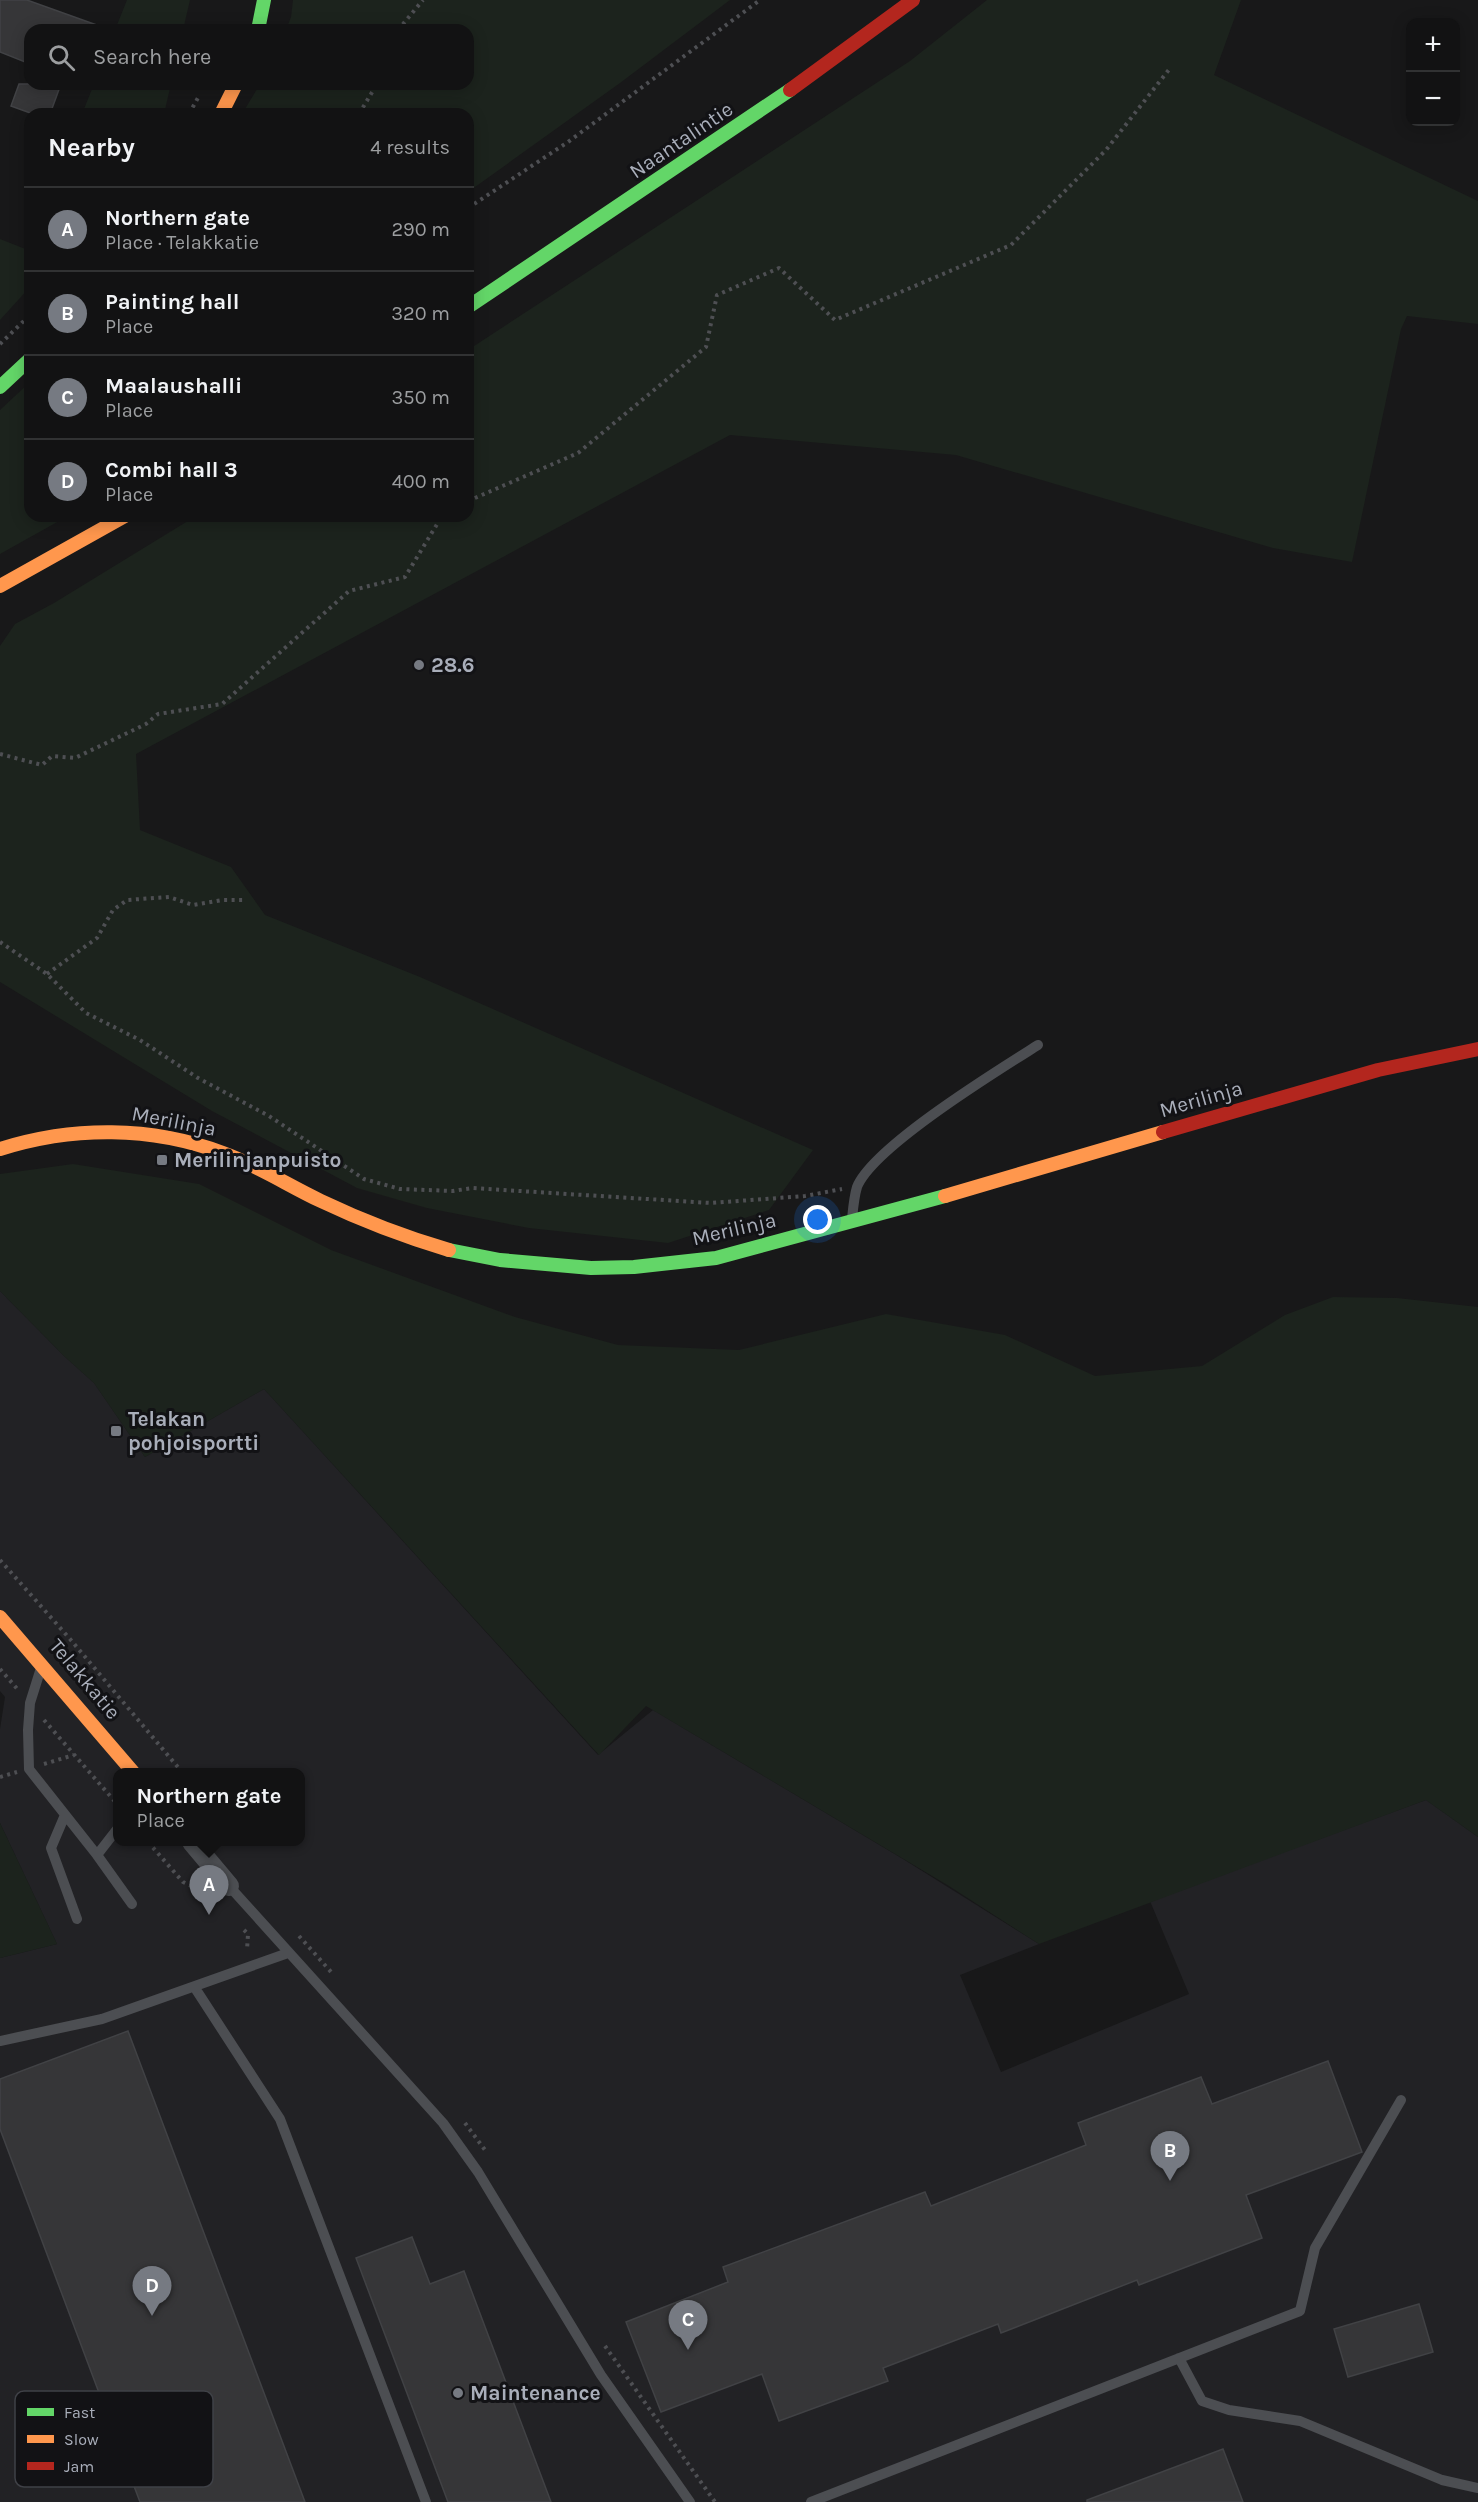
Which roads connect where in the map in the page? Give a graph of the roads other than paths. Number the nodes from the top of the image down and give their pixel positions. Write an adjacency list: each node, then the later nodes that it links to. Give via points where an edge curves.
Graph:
1 (264, 0): 3 (street)
2 (913, 0): 6 (street, Naantalintie, via 749,119)
3 (259, 24)
4 (233, 90): 5 (street)
5 (224, 108)
6 (474, 303)
7 (24, 365): 8 (street)
8 (0, 387)
9 (114, 522): 10 (street)
10 (0, 586)
11 (1038, 1045): 14 (lane, via 880,1155 857,1187)
12 (1478, 1049): 14 (street, Merilinja, via 1378,1070)
13 (0, 1149): 14 (street, Merilinja, via 28,1140 93,1132 128,1131 166,1137 224,1153 400,1236 490,1258 547,1265 634,1267 716,1258)
14 (851, 1222)
15 (0, 1617): 16 (street, Telakkatie)
16 (42, 1665): 17 (street, Telakkatie); 18 (lane, via 30,1703 29,1769)
17 (130, 1768)
18 (65, 1815): 21 (lane); 24 (lane, via 51,1848)
19 (113, 1833): 21 (lane)
20 (194, 1846): 22 (street)
21 (97, 1855): 23 (lane)
22 (223, 1892): 25 (lane)
23 (132, 1904)
24 (77, 1919)
25 (288, 1953): 26 (lane); 32 (lane, via 444,2123 601,2375)
26 (195, 1988): 27 (lane, via 102,2019); 31 (lane, via 280,2119)
27 (0, 2041)
28 (1401, 2100): 29 (lane, via 1315,2248 1300,2311)
29 (1179, 2358): 30 (lane, via 1202,2401 1229,2410 1300,2421 1442,2480); 33 (lane)
30 (1478, 2488)
31 (426, 2502)
32 (690, 2502)
33 (811, 2502)

